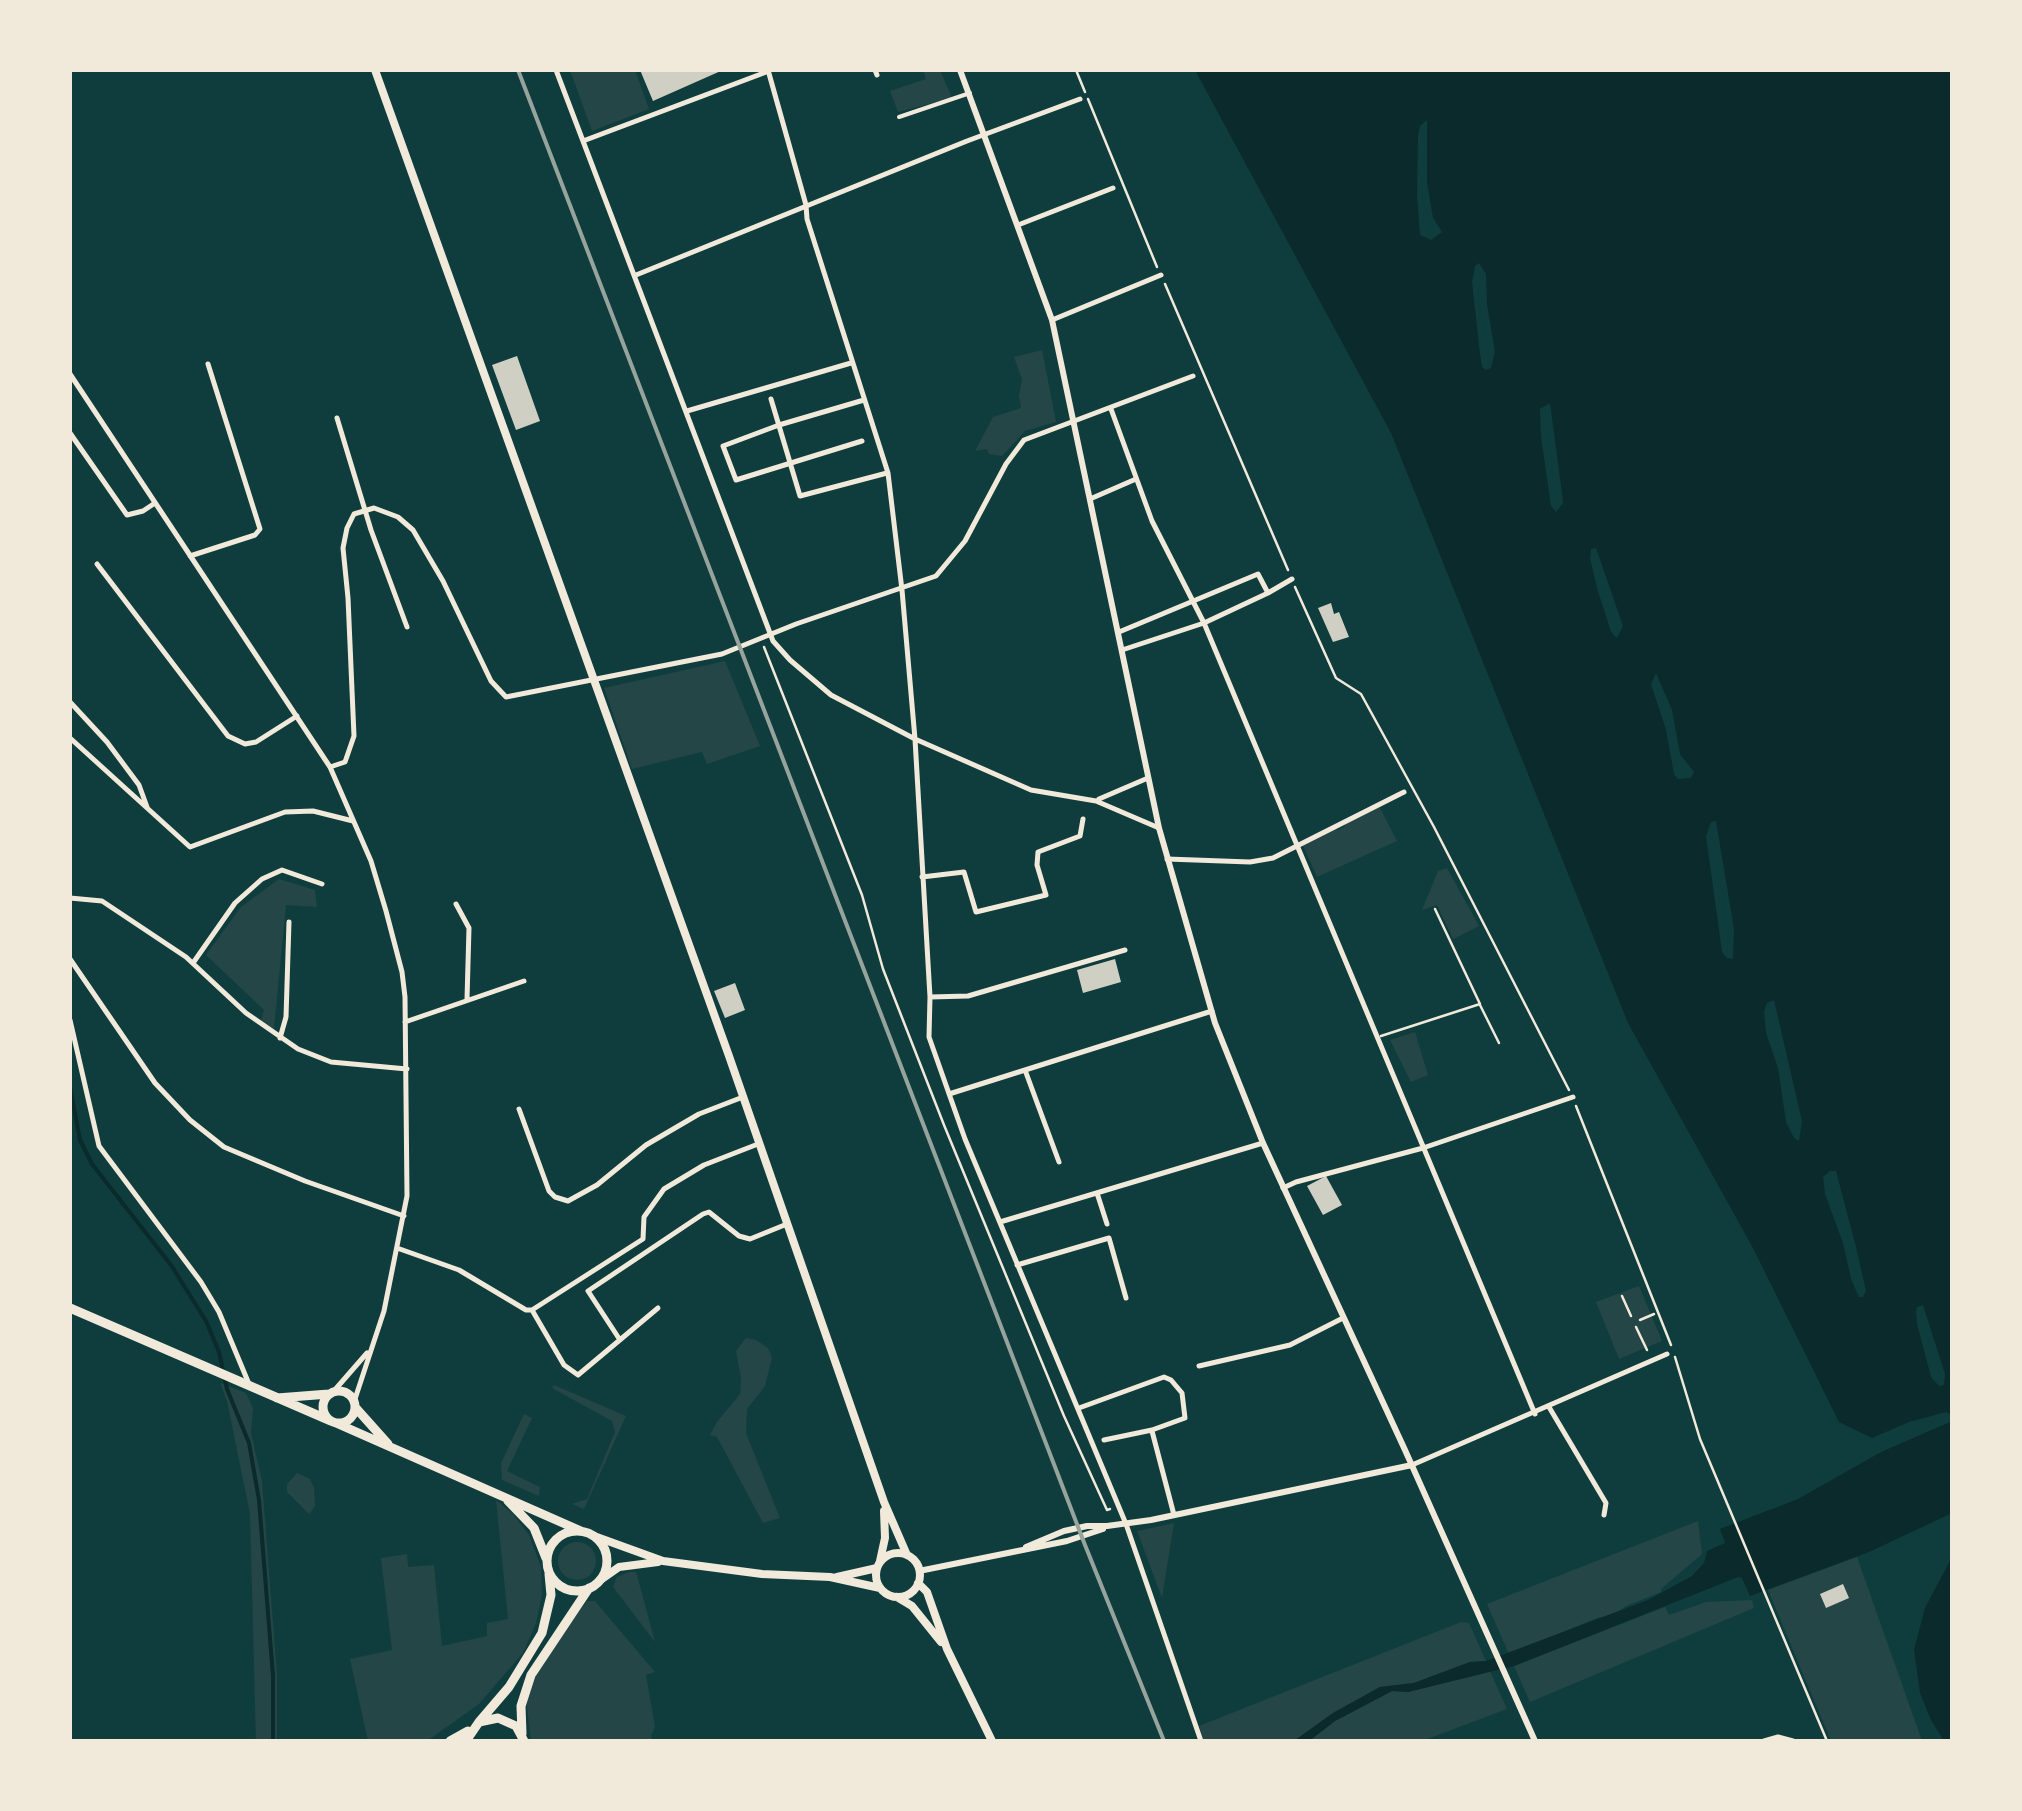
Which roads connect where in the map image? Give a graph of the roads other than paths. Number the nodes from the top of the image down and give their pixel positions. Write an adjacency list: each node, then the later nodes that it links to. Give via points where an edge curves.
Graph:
1 (375, 70): 47 (main road)
2 (556, 70): 9 (street)
3 (960, 70): 5 (street)
4 (768, 71): 9 (street); 11 (street)
5 (970, 94): 7 (street); 8 (street)
6 (1080, 99): 8 (street)
7 (899, 117)
8 (986, 135): 11 (street); 12 (street)
9 (582, 141): 14 (street)
10 (1113, 188): 12 (street)
11 (806, 205): 14 (street); 16 (street)
12 (1018, 224): 15 (street)
13 (1160, 274): 15 (street)
14 (636, 276): 24 (street)
15 (1052, 320): 26 (street)
16 (852, 363): 22 (street); 24 (street)
17 (208, 364): 36 (street, via 260,530)
18 (1204, 372): 20 (lane)
19 (70, 374): 34 (street)
20 (1193, 376): 23 (street)
21 (771, 399): 27 (street)
22 (864, 400): 27 (street); 31 (street)
23 (1111, 410): 26 (street); 32 (street)
24 (687, 411): 45 (street)
25 (337, 418): 35 (street)
26 (1074, 424): 33 (street); 39 (street, via 1018,444 946,567)
27 (779, 425): 30 (street); 30 (street, via 723,446 736,480)
28 (70, 433): 34 (street, via 126,515)
29 (862, 440): 30 (street)
30 (789, 462): 31 (street, via 800,496)
31 (888, 473): 39 (street)
32 (1136, 479): 33 (street); 41 (street)
33 (1090, 499): 44 (street)
34 (155, 503): 36 (street)
35 (365, 510): 43 (street); 47 (street, via 398,518 413,530 491,681 506,697); 52 (street, via 354,514 343,548 352,747 344,762)
36 (190, 556): 49 (street)
37 (97, 564): 49 (street, via 228,736 256,742)
38 (1292, 579): 40 (street)
39 (902, 590): 45 (street); 51 (street)
40 (1268, 593): 41 (street, via 1258,574); 42 (street)
41 (1194, 602): 42 (street); 44 (street)
42 (1204, 623): 46 (street); 60 (street)
43 (407, 628)
44 (1118, 632): 46 (street)
45 (772, 638): 47 (street, via 656,669); 51 (street, via 822,688)
46 (1122, 650): 53 (street)
47 (592, 678): 84 (main road)
48 (70, 702): 56 (street, via 139,785)
49 (296, 716): 52 (street)
50 (70, 738): 56 (street)
51 (915, 738): 55 (street, via 1031,790); 62 (street)
52 (330, 767): 58 (street)
53 (1150, 777): 55 (street); 59 (street)
54 (1404, 792): 60 (street)
55 (1096, 801): 59 (street)
56 (147, 808): 58 (street, via 187,846 284,812 313,811)
57 (1083, 818): 62 (street, via 1080,836 1036,856 1046,895 976,912 964,872)
58 (353, 822): 77 (street, via 399,962)
59 (1159, 828): 61 (street)
60 (1296, 847): 61 (street, via 1250,862); 78 (street)
61 (1167, 859): 75 (street)
62 (922, 876): 72 (street)
63 (322, 884): 70 (street, via 282,870 262,879 235,902)
64 (70, 898): 70 (street, via 102,901)
65 (456, 904): 73 (street, via 470,928)
66 (1436, 909): 74 (lane)
67 (289, 922): 79 (street)
68 (1125, 950): 72 (street, via 968,996)
69 (70, 960): 93 (street, via 155,1083 224,1147)
70 (193, 963): 79 (street)
71 (524, 981): 73 (street)
72 (930, 997): 83 (street, via 929,1037)
73 (467, 999): 77 (street)
74 (1480, 1004): 78 (lane); 80 (lane)
75 (1212, 1012): 82 (street); 87 (street)
76 (70, 1020): 108 (street, via 99,1146 201,1282)
77 (406, 1022): 81 (street)
78 (1379, 1037): 89 (street)
79 (280, 1038): 81 (street, via 331,1062)
80 (1499, 1043)
81 (407, 1069): 93 (street)
82 (1025, 1070): 83 (street); 90 (street)
83 (949, 1094): 94 (street)
84 (742, 1097): 86 (street, via 646,1145 568,1201 549,1191); 88 (main road)
85 (1573, 1097): 89 (street)
86 (519, 1109)
87 (1263, 1143): 91 (street); 92 (street)
88 (759, 1144): 95 (main road); 102 (street, via 664,1189 644,1218 643,1239)
89 (1424, 1148): 91 (street); 114 (street)
90 (1059, 1162)
91 (1283, 1188): 103 (street)
92 (1096, 1193): 94 (street); 96 (street)
93 (404, 1217): 97 (street)
94 (1000, 1222): 98 (street)
95 (787, 1224): 104 (street, via 750,1238 710,1212 702,1214 588,1291); 121 (main road)
96 (1107, 1224)
97 (397, 1248): 102 (street, via 460,1270); 105 (street)
98 (1016, 1265): 99 (street, via 1109,1238); 113 (street)
99 (1126, 1298)
100 (70, 1308): 108 (main road)
101 (658, 1308): 104 (street)
102 (532, 1310): 104 (street, via 564,1365 578,1375)
103 (1343, 1318): 107 (street, via 1290,1345); 119 (street)
104 (620, 1340)
105 (369, 1350): 109 (street); 111 (street)
106 (1668, 1354): 112 (street)
107 (1200, 1366)
108 (250, 1387): 110 (main road)
109 (331, 1393): 110 (main road); 111 (main road, via 348,1394); 115 (main road, via 322,1408)
110 (275, 1398): 115 (main road)
111 (354, 1404): 115 (main road, via 347,1421); 118 (main road)
112 (1550, 1406): 114 (street); 123 (street, via 1606,1503)
113 (1079, 1408): 116 (street, via 1171,1380 1182,1393 1185,1418); 124 (street)
114 (1535, 1414): 119 (street)
115 (334, 1422): 118 (main road)
116 (1152, 1430): 117 (street); 122 (street)
117 (1104, 1440)
118 (397, 1452): 120 (main road)
119 (1412, 1465): 122 (street); 145 (street)
120 (498, 1493): 125 (main road); 130 (main road, via 534,1528)
121 (884, 1502): 127 (main road); 129 (main road, via 886,1538)
122 (1174, 1515): 124 (street)
123 (1604, 1516)
124 (1126, 1524): 131 (street); 144 (street)
125 (581, 1531): 126 (main road); 130 (main road, via 553,1542)
126 (594, 1536): 128 (main road); 133 (main road, via 607,1563)
127 (907, 1555): 129 (main road, via 892,1554); 131 (main road)
128 (662, 1561): 132 (main road); 133 (main road, via 627,1565)
129 (878, 1565): 132 (main road); 136 (main road)
130 (548, 1566): 135 (main road, via 561,1586); 139 (main road, via 551,1595 542,1634)
131 (920, 1571): 134 (main road)
132 (835, 1578): 136 (main road)
133 (598, 1581): 135 (main road)
134 (918, 1582): 137 (main road); 138 (main road, via 928,1592)
135 (589, 1588): 140 (main road, via 532,1674 521,1706)
136 (880, 1588): 137 (main road)
137 (896, 1597): 138 (main road, via 912,1606)
138 (947, 1650): 143 (main road)
139 (475, 1726): 140 (main road, via 498,1718); 141 (main road); 142 (main road)
140 (523, 1738)
141 (450, 1741)
142 (466, 1741)
143 (992, 1741)
144 (1201, 1741)
145 (1535, 1741)
146 (1764, 1741): 147 (street)
147 (1793, 1741)

